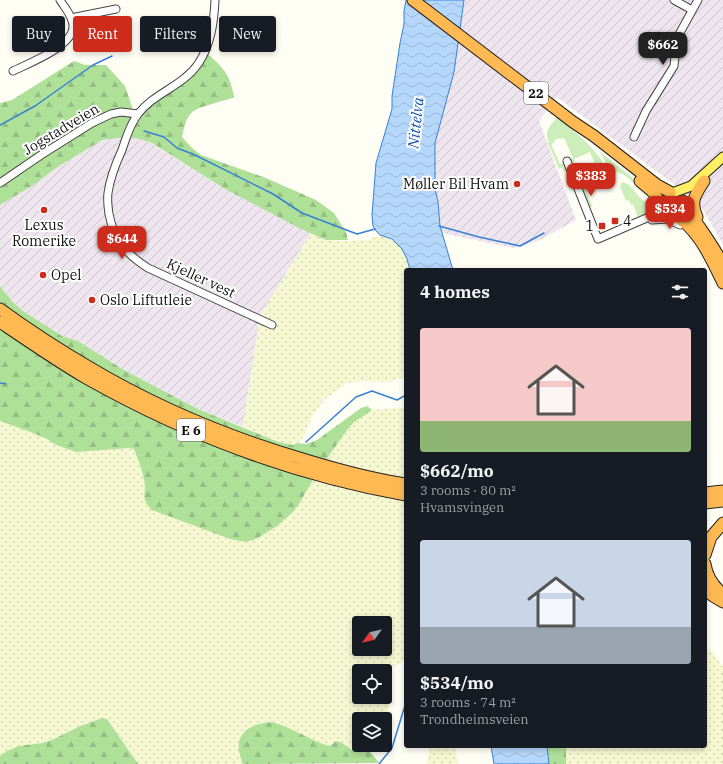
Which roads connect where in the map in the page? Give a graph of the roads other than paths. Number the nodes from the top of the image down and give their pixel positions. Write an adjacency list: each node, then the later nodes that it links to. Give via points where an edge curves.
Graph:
1 (60, 0): 8 (street)
2 (215, 0): 10 (street, via 211,32 198,64 187,76)
3 (413, 0): 11 (highway, 22)
4 (674, 0): 7 (street)
5 (698, 0): 7 (street)
6 (116, 9): 8 (street)
7 (692, 10): 12 (street, via 677,38 674,66 646,111)
8 (71, 18): 9 (street, via 73,29 64,44)
9 (14, 71)
10 (138, 114): 17 (street, Jogstadveien, via 121,112 92,123); 28 (street, Kjeller vest, via 121,152 108,194 110,219 118,240 136,261 148,268)
11 (573, 122): 18 (highway, 22, via 657,185); 20 (highway, 22, via 606,154 649,188)
12 (634, 137)
13 (723, 157): 18 (main road, via 691,186)
14 (723, 163): 16 (main road)
15 (571, 165): 22 (street, via 598,239)
16 (704, 181): 19 (main road); 23 (highway, 22, via 693,204)
17 (0, 183)
18 (673, 192): 19 (highway, 22, via 679,194); 20 (highway, via 663,196)
19 (683, 201): 20 (highway, via 679,209); 23 (highway, 22)
20 (665, 208): 21 (street); 21 (street); 23 (highway, 22)
21 (649, 217): 22 (street)
22 (642, 220): 23 (street, via 663,218)
23 (701, 235): 24 (highway, 22); 25 (highway, 22)
24 (723, 265)
25 (723, 284)
26 (0, 309): 29 (highway, E 6, via 90,368 157,403 218,430)
27 (0, 322): 29 (highway, E 6, via 86,378 208,437 290,466 369,488)
28 (272, 325)
29 (403, 489)
30 (723, 501): 31 (highway)
31 (707, 504)
32 (723, 523): 33 (highway, via 711,537)
33 (707, 550)
34 (707, 575): 36 (highway)
35 (707, 591): 37 (highway)
36 (723, 594)
37 (723, 602)

